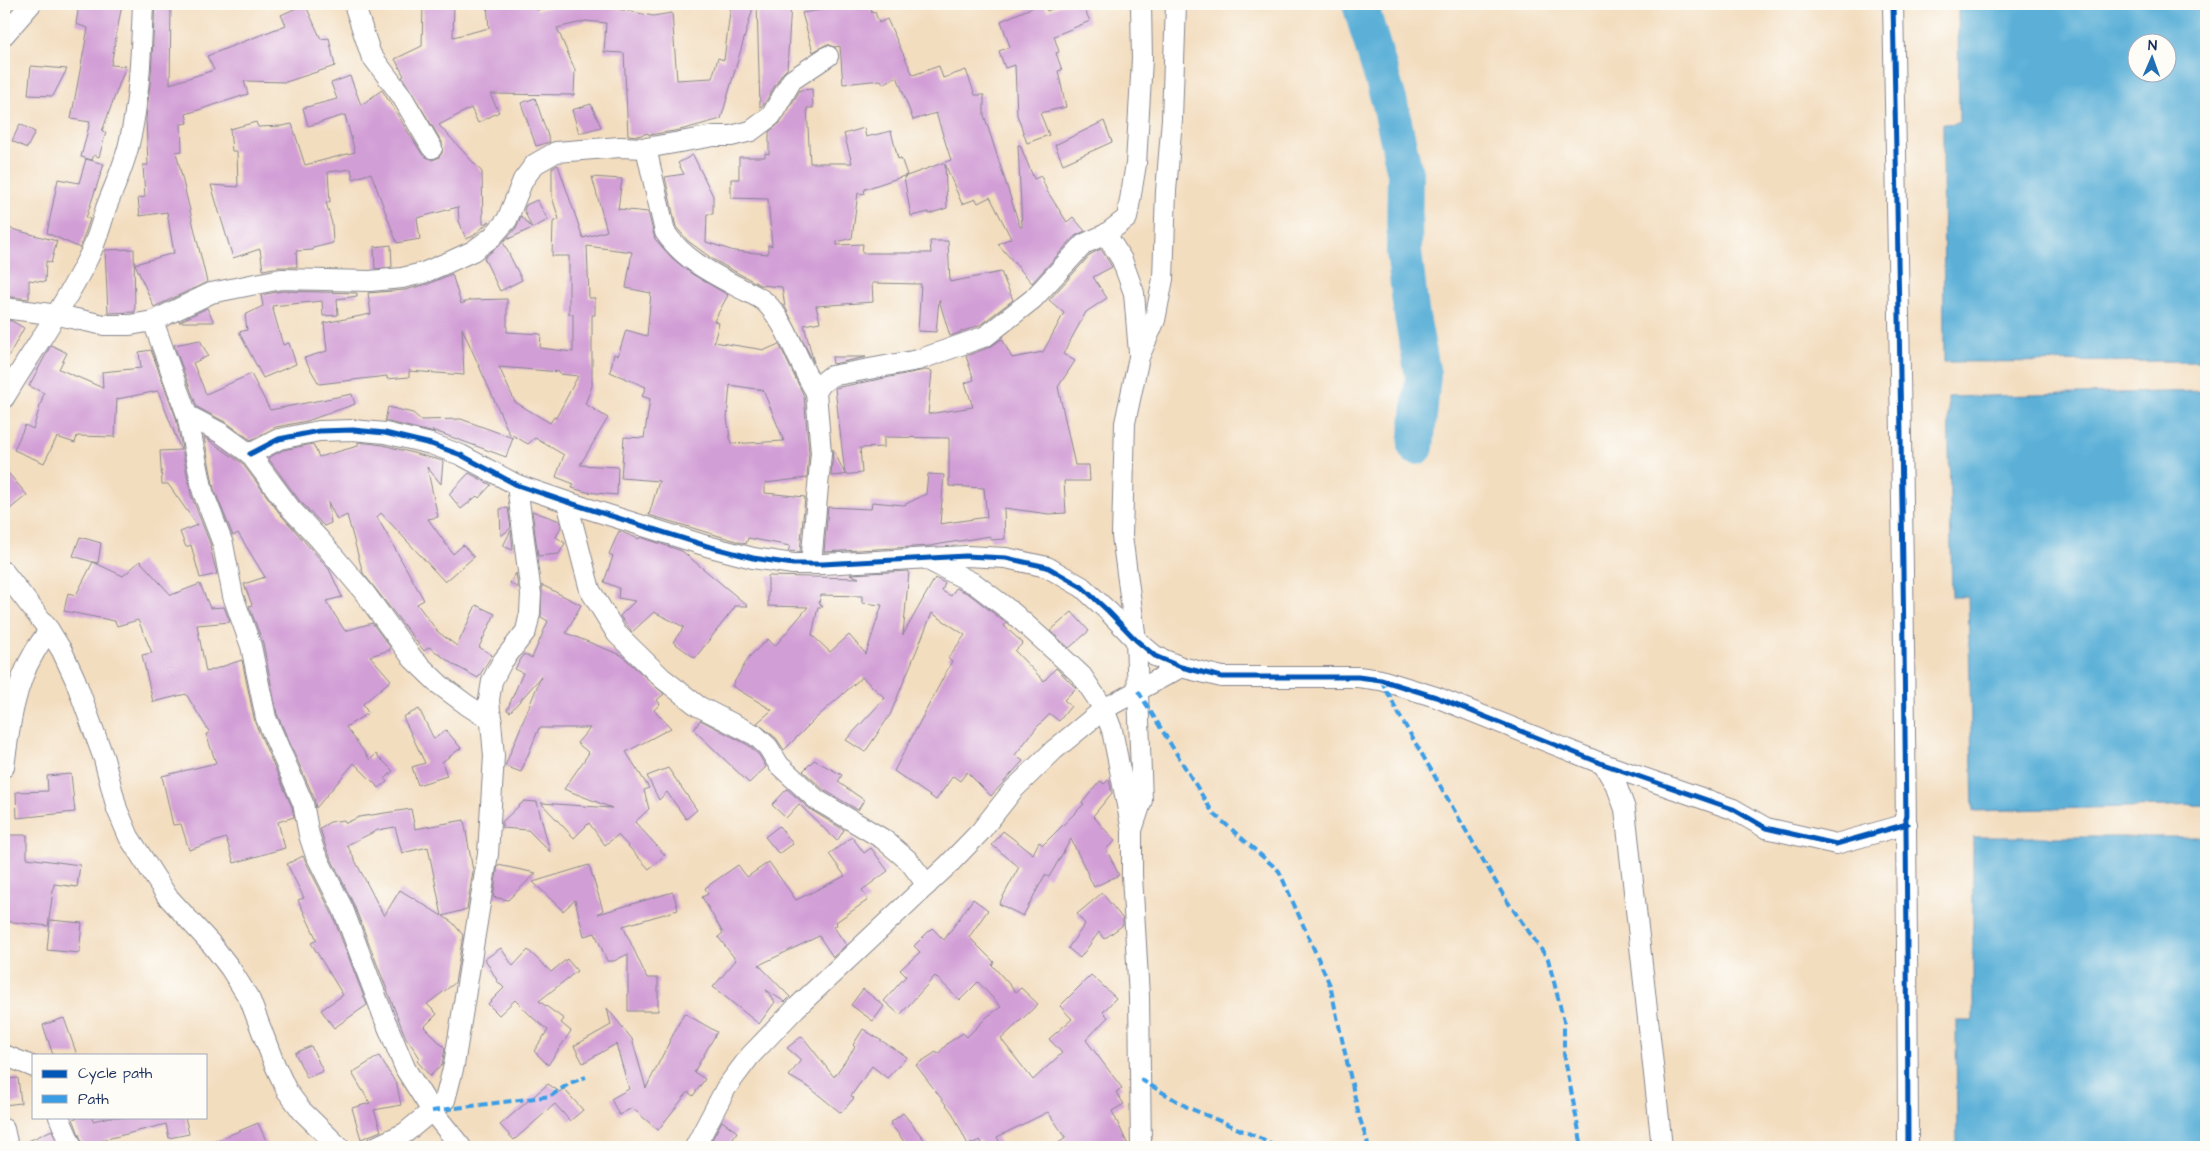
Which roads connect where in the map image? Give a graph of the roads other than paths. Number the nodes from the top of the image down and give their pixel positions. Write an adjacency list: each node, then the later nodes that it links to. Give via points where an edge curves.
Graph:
1 (31, 4): 7 (street)
2 (143, 4): 13 (street, via 139,75 130,143 89,256)
3 (354, 4): 9 (street, via 371,54 402,96)
4 (1140, 4): 11 (street, via 1142,59 1136,164 1127,218)
5 (1176, 4): 15 (street, via 1163,279 1155,320)
6 (1893, 4): 33 (street)
7 (4, 35)
8 (828, 56): 10 (street, via 792,80 771,116 752,130)
9 (432, 148)
10 (646, 148): 14 (street, via 556,152 535,164 523,180 507,220 492,237 473,251 423,273 370,280 281,280 211,293); 16 (street, via 665,232 697,266 763,301 775,313)
11 (1106, 234): 15 (street, via 1122,260 1134,293); 16 (street, via 1084,244 1033,299 986,336 918,360 831,376)
12 (4, 308): 13 (street)
13 (58, 315): 14 (street, via 104,325); 17 (street)
14 (153, 321): 18 (street)
15 (1139, 357): 26 (street, via 1125,423 1122,536)
16 (816, 392): 23 (street, via 821,453)
17 (4, 398)
18 (187, 415): 19 (street, via 221,433); 38 (street, via 203,492 223,544 233,596 251,646 266,718 303,803 315,853 343,909 406,1070)
19 (250, 454): 20 (street, via 279,439 319,431 385,433 461,455); 30 (street, via 290,508 364,592 413,659 467,705)
20 (517, 485): 21 (street); 30 (street, via 530,613 526,631 492,681)
21 (567, 502): 23 (street, via 753,558); 35 (street, via 590,590 617,634 662,678 698,706 755,735 768,747 779,765 817,800 883,839 910,861)
22 (926, 559): 23 (street); 26 (street, via 1006,558 1047,566 1082,587); 29 (street, via 976,584 1013,613 1082,676)
23 (811, 564)
24 (4, 572): 25 (street)
25 (49, 630): 32 (street, via 24,675); 43 (street, via 75,679 129,837 167,896 230,968 250,1000 287,1091 302,1111)
26 (1136, 640): 27 (street, via 1155,656); 28 (street)
27 (1181, 667): 28 (street); 31 (street, via 1222,677 1358,677 1381,680 1436,696)
28 (1138, 691): 29 (street); 34 (street, via 1142,800)
29 (1104, 709): 34 (street, via 1112,730); 35 (street, via 1060,744 1012,790 980,832)
30 (492, 717): 38 (street, via 493,798 488,854 454,1066 445,1100)
31 (1603, 764): 33 (street, via 1733,809 1766,828 1836,844); 48 (street, via 1617,787 1625,810)
32 (4, 767)
33 (1907, 824): 49 (street)
34 (1132, 830): 47 (street)
35 (927, 885): 46 (street, via 796,1008 750,1056 726,1088)
36 (4, 1055): 37 (street)
37 (32, 1066)
38 (432, 1111): 44 (street, via 405,1132); 45 (street)
39 (59, 1118): 42 (street)
40 (4, 1129): 41 (street)
41 (8, 1147)
42 (72, 1147)
43 (339, 1147)
44 (375, 1147)
45 (461, 1147)
46 (695, 1147)
47 (1141, 1147)
48 (1662, 1147)
49 (1908, 1147)

